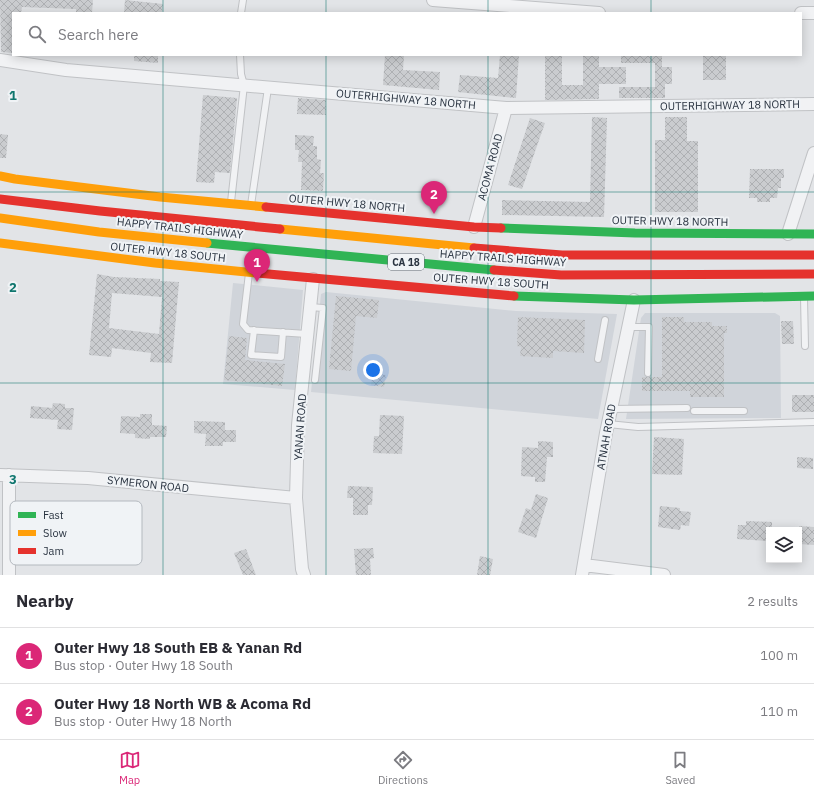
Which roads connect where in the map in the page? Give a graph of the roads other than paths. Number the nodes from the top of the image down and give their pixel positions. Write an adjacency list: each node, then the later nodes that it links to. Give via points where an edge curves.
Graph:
1 (243, 0): 3 (lane)
2 (441, 0): 4 (street)
3 (241, 12)
4 (588, 12)
5 (802, 13): 6 (street)
6 (814, 13)
7 (240, 56): 9 (lane)
8 (0, 60): 9 (street, OUTERHIGHWAY 18 NORTH, via 66,70)
9 (244, 85): 10 (street, OUTERHIGHWAY 18 NORTH); 16 (lane)
10 (268, 88): 12 (street, OUTERHIGHWAY 18 NORTH); 17 (lane)
11 (814, 104): 12 (street, OUTERHIGHWAY 18 NORTH)
12 (506, 108): 19 (street, ACOMA ROAD)
13 (814, 153): 20 (street)
14 (0, 176): 16 (street, OUTER HWY 18 NORTH)
15 (0, 199): 23 (street, HAPPY TRAILS HIGHWAY / CA 18, via 457,247 562,255)
16 (230, 204): 17 (street, OUTER HWY 18 NORTH)
17 (251, 206): 19 (street, OUTER HWY 18 NORTH)
18 (0, 218): 25 (street, HAPPY TRAILS HIGHWAY / CA 18, via 99,232 546,274)
19 (474, 227): 20 (street, OUTER HWY 18 NORTH, via 635,233)
20 (788, 234): 21 (street, OUTER HWY 18 NORTH)
21 (814, 234)
22 (0, 243): 24 (street, OUTER HWY 18 SOUTH)
23 (814, 255)
24 (249, 272): 26 (street, OUTER HWY 18 SOUTH); 33 (lane, via 243,324 248,330)
25 (814, 274)
26 (313, 279): 29 (street, OUTER HWY 18 SOUTH, via 528,297); 30 (street, YANAN ROAD)
27 (804, 296): 28 (street, OUTER HWY 18 SOUTH); 29 (street, OUTER HWY 18 SOUTH); 36 (lane)
28 (814, 296)
29 (634, 300): 32 (street, ATNAH ROAD)
30 (310, 307): 35 (street, YANAN ROAD); 39 (lane, via 324,308)
31 (605, 320): 37 (lane)
32 (628, 327): 38 (lane, via 649,327); 41 (street, ATNAH ROAD)
33 (254, 330): 34 (lane); 34 (lane, via 251,355 281,357)
34 (283, 332): 35 (lane)
35 (308, 334): 47 (street, YANAN ROAD, via 298,425)
36 (805, 346)
37 (598, 358)
38 (648, 373)
39 (315, 380)
40 (687, 408): 41 (lane)
41 (611, 409): 45 (street, ATNAH ROAD)
42 (694, 411): 43 (lane)
43 (744, 411)
44 (814, 422): 45 (lane, via 638,427)
45 (608, 424): 48 (street, ATNAH ROAD)
46 (5, 475): 47 (street, SYMERON ROAD, via 88,478); 49 (street)
47 (296, 498): 50 (street, YANAN ROAD)
48 (583, 570): 51 (street)
49 (9, 575)
50 (304, 575)
51 (664, 575)

